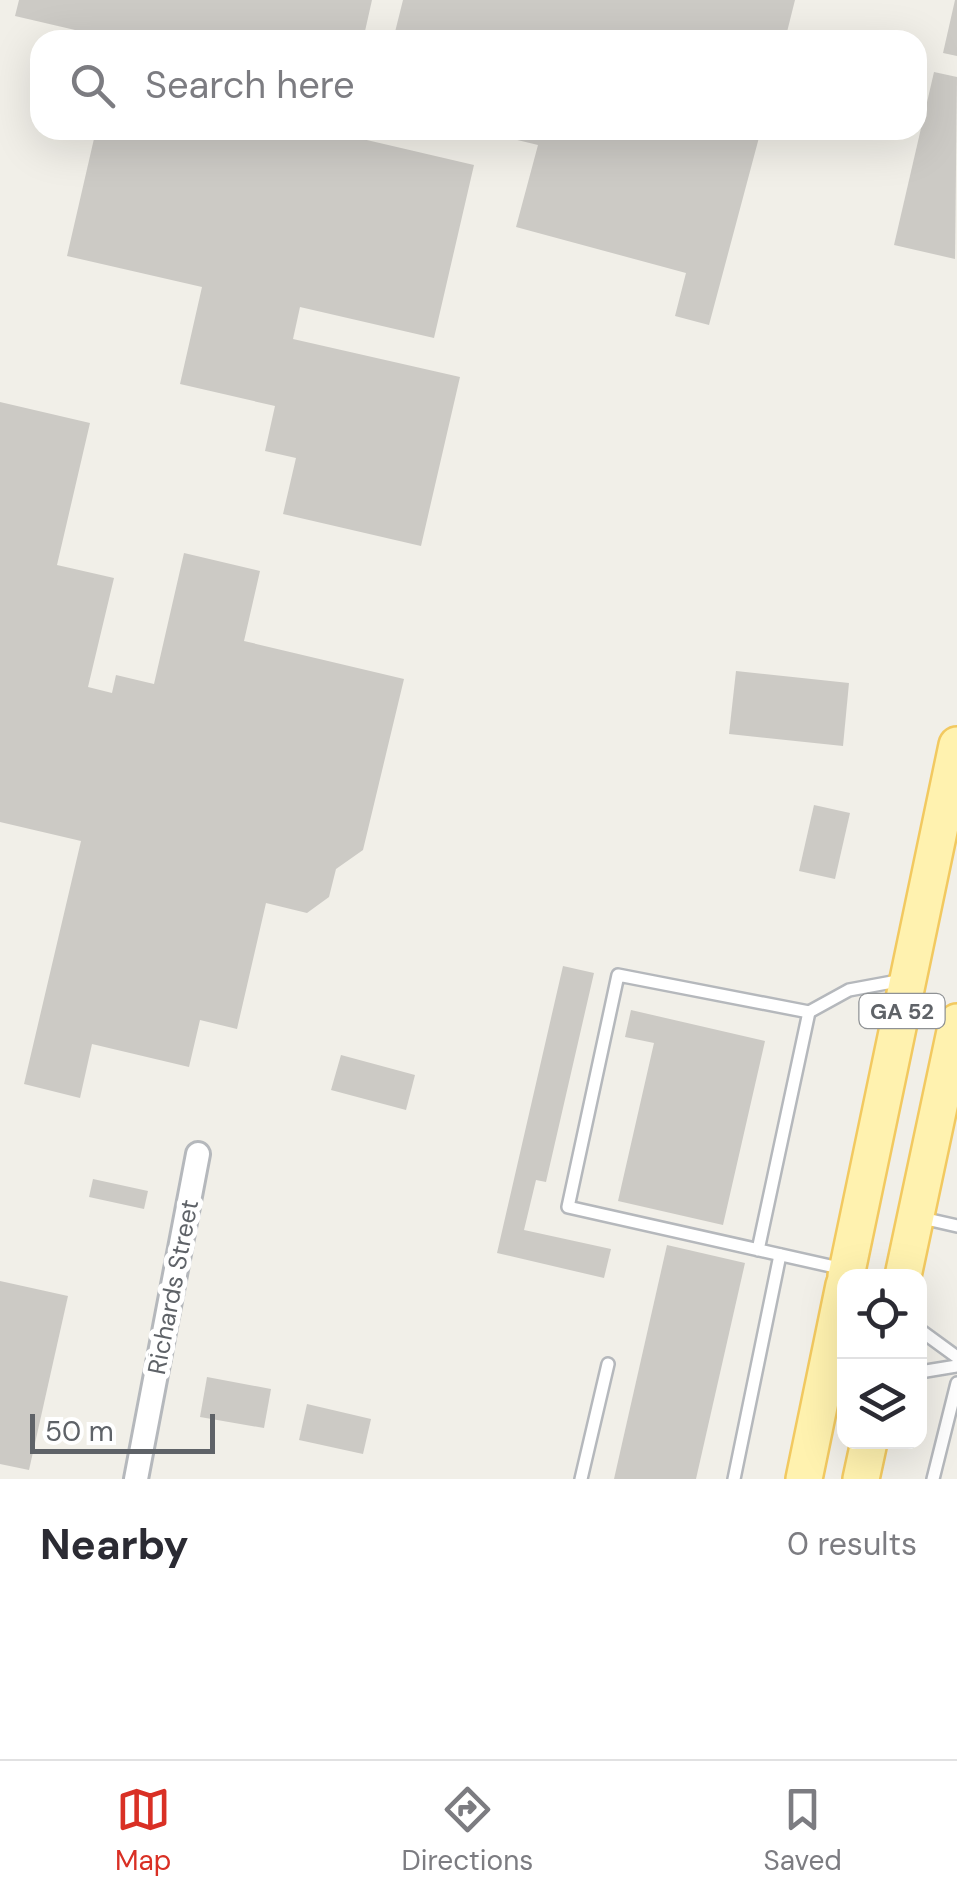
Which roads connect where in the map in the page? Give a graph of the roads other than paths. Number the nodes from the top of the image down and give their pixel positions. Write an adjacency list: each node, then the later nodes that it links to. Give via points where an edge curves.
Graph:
1 (957, 745): 2 (main road, GA 52)
2 (908, 979): 3 (lane, via 849,990); 10 (main road, GA 52)
3 (809, 1012): 8 (lane); 8 (lane, via 618,975 568,1208)
4 (957, 1022): 6 (main road, GA 52)
5 (198, 1154): 21 (street, Richards Street)
6 (916, 1217): 7 (lane); 11 (main road, GA 52)
7 (957, 1226)
8 (758, 1250): 9 (lane)
9 (780, 1255): 12 (lane); 23 (lane)
10 (848, 1269)
11 (905, 1269)
12 (837, 1274)
13 (837, 1320): 24 (main road, GA 52)
14 (927, 1335): 15 (lane)
15 (957, 1357)
16 (608, 1364): 22 (lane)
17 (957, 1366): 18 (lane)
18 (927, 1371)
19 (957, 1383): 26 (lane)
20 (867, 1449): 25 (main road)
21 (136, 1479)
22 (580, 1479)
23 (734, 1479)
24 (804, 1479)
25 (861, 1479)
26 (932, 1479)

